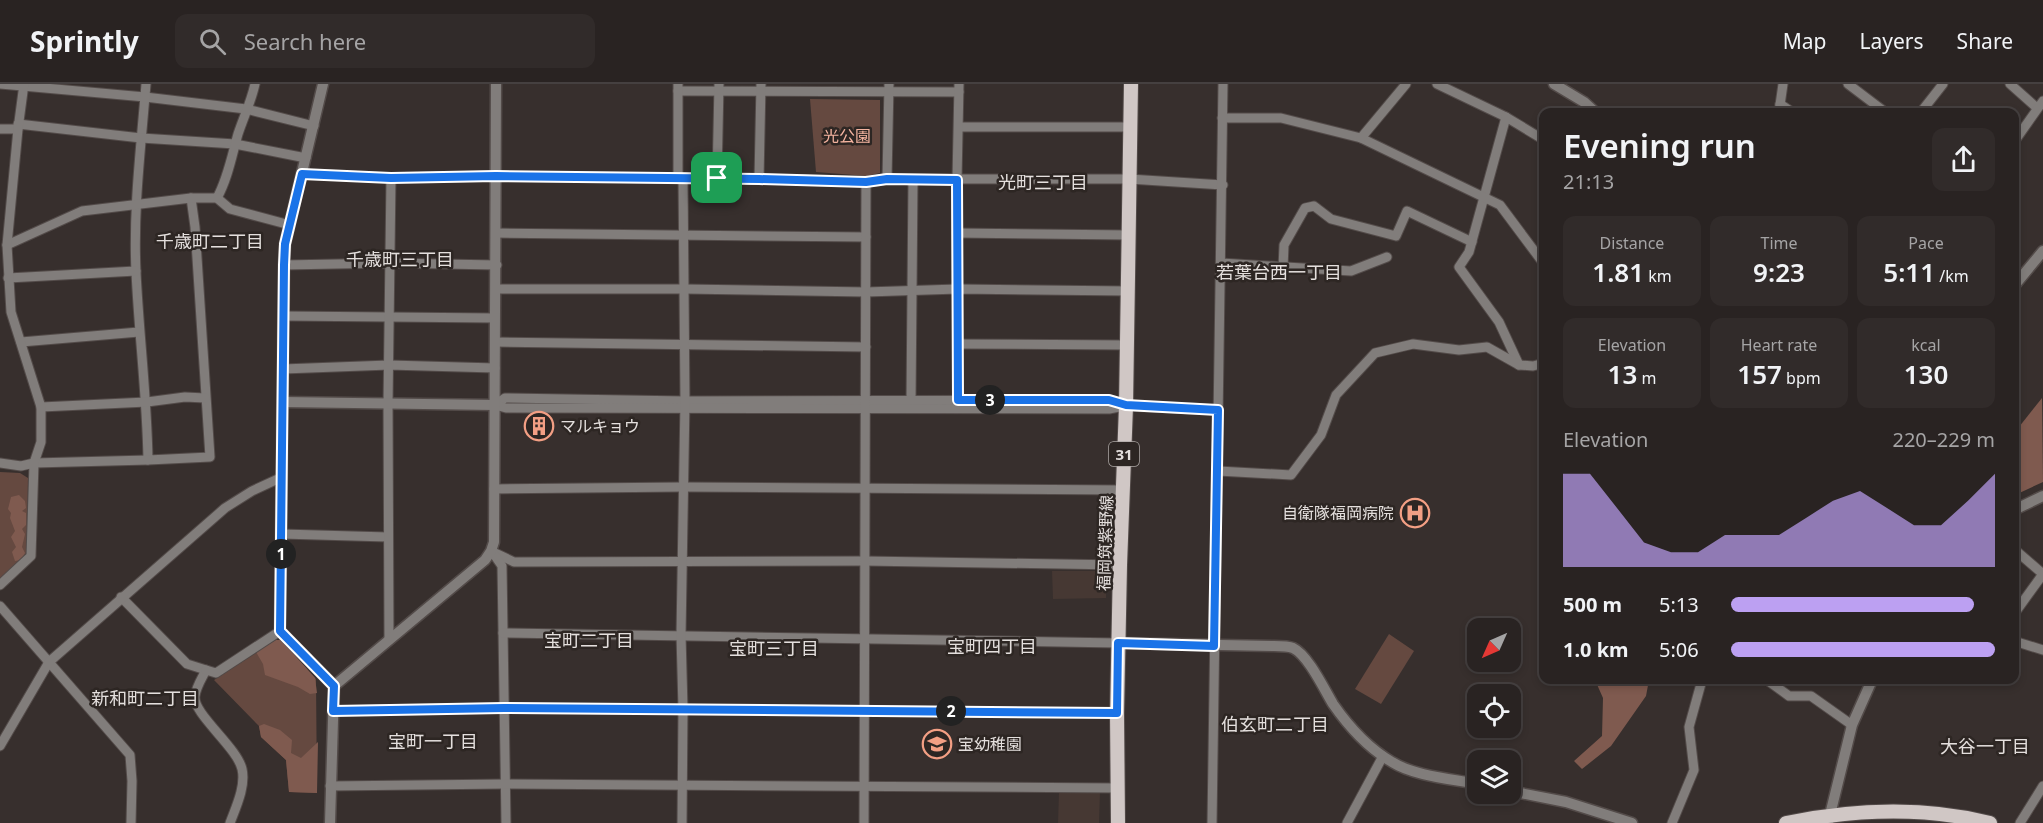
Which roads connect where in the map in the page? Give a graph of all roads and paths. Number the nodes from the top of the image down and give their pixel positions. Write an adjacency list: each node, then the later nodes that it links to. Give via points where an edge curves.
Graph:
1 (0, 84): 15 (street)
2 (146, 84): 24 (street)
3 (255, 84): 30 (street)
4 (323, 84): 34 (street)
5 (496, 84): 45 (street)
6 (1131, 84): 36 (main road, 福岡筑紫野線 / 31)
7 (1223, 84): 32 (street)
8 (1406, 84): 41 (street)
9 (1437, 84): 31 (street)
10 (1554, 84): 26 (street)
11 (1783, 84): 27 (street)
12 (1848, 84): 28 (street)
13 (1943, 84): 29 (street)
14 (2010, 84): 25 (street)
15 (24, 85): 24 (street); 33 (street)
16 (678, 88): 17 (street); 47 (street)
17 (719, 88): 18 (street); 48 (street)
18 (760, 88): 19 (street); 49 (street)
19 (804, 88): 20 (street)
20 (846, 88): 21 (street)
21 (889, 88): 22 (street); 50 (street)
22 (932, 88): 23 (street)
23 (959, 88): 35 (street)
24 (145, 97): 30 (street); 40 (street)
25 (2040, 104): 38 (street)
26 (1591, 108)
27 (1779, 108)
28 (1880, 108)
29 (1924, 108)
30 (246, 110): 34 (street); 42 (street)
31 (1506, 117): 39 (street); 56 (street)
32 (1222, 118): 41 (street, via 1281,118); 55 (street)
33 (18, 126): 37 (street); 40 (street); 67 (street)
34 (314, 126): 43 (street)
35 (959, 127): 36 (street); 53 (street)
36 (1131, 127): 51 (main road, 福岡筑紫野線 / 31)
37 (0, 129)
38 (2019, 135)
39 (1539, 137)
40 (141, 138): 42 (street); 59 (street)
41 (1361, 138): 56 (street)
42 (235, 144): 43 (street); 58 (street, via 224,187)
43 (306, 158): 44 (street)
44 (302, 174): 46 (street); 60 (street)
45 (496, 176): 46 (street); 47 (street); 61 (street)
46 (391, 178): 72 (street)
47 (680, 178): 48 (street); 63 (street)
48 (717, 178): 49 (street)
49 (759, 179): 54 (street)
50 (887, 179): 52 (street); 54 (street)
51 (1129, 179): 53 (street); 55 (street); 64 (main road, 福岡筑紫野線 / 31)
52 (913, 180): 53 (street); 81 (street)
53 (957, 180): 62 (street)
54 (866, 182): 65 (street)
55 (1223, 185): 71 (street)
56 (1484, 197): 66 (street); 70 (street, via 1500,205)
57 (191, 198): 58 (street); 59 (street); 102 (street)
58 (217, 198): 60 (street, via 230,209)
59 (135, 204): 67 (street, via 82,211); 76 (street)
60 (290, 225): 73 (street)
61 (496, 232): 63 (street); 74 (street)
62 (957, 233): 64 (street); 82 (street)
63 (685, 234): 65 (street); 80 (street)
64 (1129, 235): 83 (main road, 福岡筑紫野線 / 31)
65 (866, 237): 84 (street)
66 (1472, 242): 75 (street, via 1407,211 1396,236 1331,219 1314,206 1305,208 1284,244); 99 (street, via 1459,267 1498,321)
67 (7, 245): 77 (street)
68 (2043, 250): 78 (street)
69 (1387, 257): 75 (street, via 1351,271)
70 (1539, 257)
71 (1221, 262): 75 (street); 113 (street)
72 (389, 263): 73 (street); 74 (street); 88 (street)
73 (284, 265): 87 (street)
74 (497, 265): 79 (street)
75 (1283, 268)
76 (136, 271): 77 (street); 90 (street)
77 (8, 278): 86 (street)
78 (2019, 278)
79 (497, 289): 80 (street); 89 (street)
80 (685, 289): 84 (street); 93 (street)
81 (912, 289): 82 (street); 84 (street); 103 (street)
82 (958, 289): 83 (street); 94 (street)
83 (1128, 291): 95 (main road, 福岡筑紫野線 / 31)
84 (866, 292): 96 (street)
85 (0, 312): 86 (street)
86 (11, 312): 91 (street)
87 (284, 316): 88 (street); 101 (street)
88 (389, 316): 89 (street); 98 (street)
89 (495, 318): 92 (street)
90 (139, 332): 91 (street); 104 (street)
91 (21, 342): 112 (street)
92 (495, 342): 93 (street); 100 (street)
93 (685, 344): 96 (street); 107 (street)
94 (958, 344): 95 (street); 109 (street)
95 (1127, 345): 110 (main road, 福岡筑紫野線 / 31)
96 (866, 347): 111 (street)
97 (1539, 364): 99 (street)
98 (389, 365): 100 (street); 101 (street); 106 (street)
99 (1519, 365): 117 (street, via 1487,347 1459,350 1413,344 1374,353 1336,395 1321,435 1291,475)
100 (495, 368): 108 (street)
101 (283, 369): 105 (street)
102 (205, 398): 104 (street); 114 (street, via 210,458)
103 (911, 401): 109 (street); 111 (street)
104 (147, 402): 112 (street); 114 (street)
105 (283, 402): 106 (street); 118 (street)
106 (388, 404): 108 (street); 126 (street)
107 (684, 404): 108 (street, via 505,398); 111 (street); 119 (street)
108 (495, 405): 120 (street)
109 (958, 405): 110 (street, via 1109,400); 111 (street)
110 (1126, 405): 113 (street); 122 (main road, 福岡筑紫野線 / 31)
111 (866, 406): 121 (street)
112 (41, 407): 115 (street, via 41,442)
113 (1218, 410): 117 (street)
114 (148, 460): 115 (street)
115 (34, 462): 116 (street, via 21,466); 133 (street, via 31,556)
116 (0, 463)
117 (1218, 471): 144 (street)
118 (280, 478): 125 (street); 134 (street, via 225,508)
119 (683, 488): 120 (street); 121 (street); 129 (street)
120 (494, 489): 127 (street)
121 (866, 489): 122 (street); 130 (street)
122 (1123, 490): 131 (main road, 福岡筑紫野線 / 31)
123 (2043, 496): 124 (street)
124 (2019, 508)
125 (282, 534): 126 (street); 137 (street)
126 (388, 537): 141 (street)
127 (491, 551): 129 (street, via 513,562); 138 (street, via 502,566); 141 (street)
128 (2019, 553): 132 (street)
129 (683, 560): 130 (street); 139 (street)
130 (865, 561): 131 (street); 140 (street)
131 (1120, 565): 142 (main road, 福岡筑紫野線 / 31)
132 (2043, 574): 136 (street)
133 (0, 585)
134 (121, 597): 146 (street); 147 (street, via 187,664)
135 (0, 606): 146 (street)
136 (2019, 607)
137 (280, 631): 147 (street, via 216,673); 151 (street)
138 (503, 633): 139 (street); 152 (street)
139 (681, 636): 140 (street); 153 (street)
140 (865, 638): 142 (street); 154 (street)
141 (389, 640): 151 (street)
142 (1118, 643): 144 (street); 156 (main road, 福岡筑紫野線 / 31)
143 (2019, 643): 145 (street)
144 (1214, 646): 159 (street, via 1293,648 1308,663 1352,729); 176 (street)
145 (2043, 650)
146 (49, 662): 158 (street); 169 (street, via 130,755)
147 (206, 670): 170 (street, via 194,697 197,708 234,752 243,769 242,788)
148 (1701, 684): 179 (street, via 1689,727 1694,771)
149 (1772, 684): 157 (street, via 1789,696 1811,696)
150 (1870, 684): 157 (street)
151 (334, 686): 155 (street)
152 (504, 708): 153 (street); 155 (street); 161 (street)
153 (683, 709): 154 (street); 162 (street)
154 (865, 710): 156 (street); 164 (street)
155 (333, 711): 163 (street)
156 (1117, 713): 166 (main road, 福岡筑紫野線 / 31)
157 (1852, 725): 168 (street)
158 (0, 746)
159 (1383, 756): 160 (street, via 1420,772); 177 (street)
160 (1467, 782)
161 (505, 784): 162 (street); 163 (street); 172 (street)
162 (682, 785): 164 (street); 173 (street)
163 (330, 786): 171 (street)
164 (865, 786): 166 (street); 174 (street)
165 (2043, 786): 182 (street)
166 (1117, 788): 175 (main road, 福岡筑紫野線 / 31)
167 (1521, 793): 178 (street, via 1566,802)
168 (1829, 819): 180 (main road); 181 (main road, via 1855,812 1910,811 1953,814)
169 (131, 823)
170 (230, 823)
171 (330, 823)
172 (506, 823)
173 (682, 823)
174 (864, 823)
175 (1118, 823)
176 (1212, 823)
177 (1347, 823)
178 (1632, 823)
179 (1672, 823)
180 (1786, 823)
181 (1989, 823)
182 (2020, 823)

